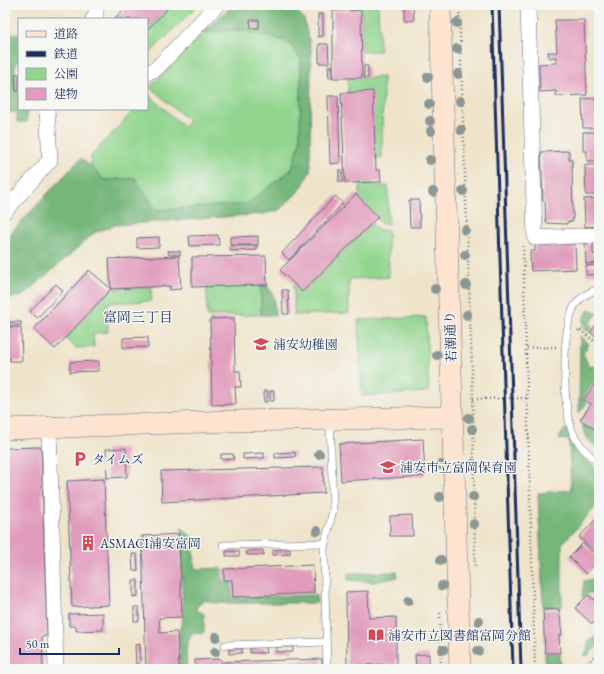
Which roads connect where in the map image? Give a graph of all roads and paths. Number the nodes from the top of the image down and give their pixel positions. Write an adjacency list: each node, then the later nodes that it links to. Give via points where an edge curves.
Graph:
1 (96, 5): 6 (street)
2 (217, 5): 7 (street, via 156,70)
3 (440, 5): 15 (main road, 若潮通り)
4 (459, 5): 14 (path)
5 (528, 5): 10 (street, via 535,238)
6 (94, 18)
7 (148, 73)
8 (47, 110): 9 (street, via 50,160)
9 (5, 211)
10 (599, 235)
11 (523, 244): 13 (path)
12 (599, 289): 19 (lane, via 590,292 574,308 566,331 565,366 566,395 573,434 582,447)
13 (528, 398): 14 (path); 29 (path)
14 (473, 399): 22 (path)
15 (452, 417): 16 (main road); 28 (main road, 若潮通り)
16 (330, 419): 17 (main road); 20 (lane, via 333,510)
17 (49, 428): 18 (main road); 26 (street)
18 (5, 429)
19 (599, 462)
20 (325, 543): 21 (lane); 23 (lane)
21 (224, 546)
22 (475, 574)
23 (327, 642): 24 (lane); 27 (lane)
24 (225, 645)
25 (599, 651): 30 (path)
26 (56, 669)
27 (328, 669)
28 (460, 669)
29 (535, 669)
30 (582, 669)

